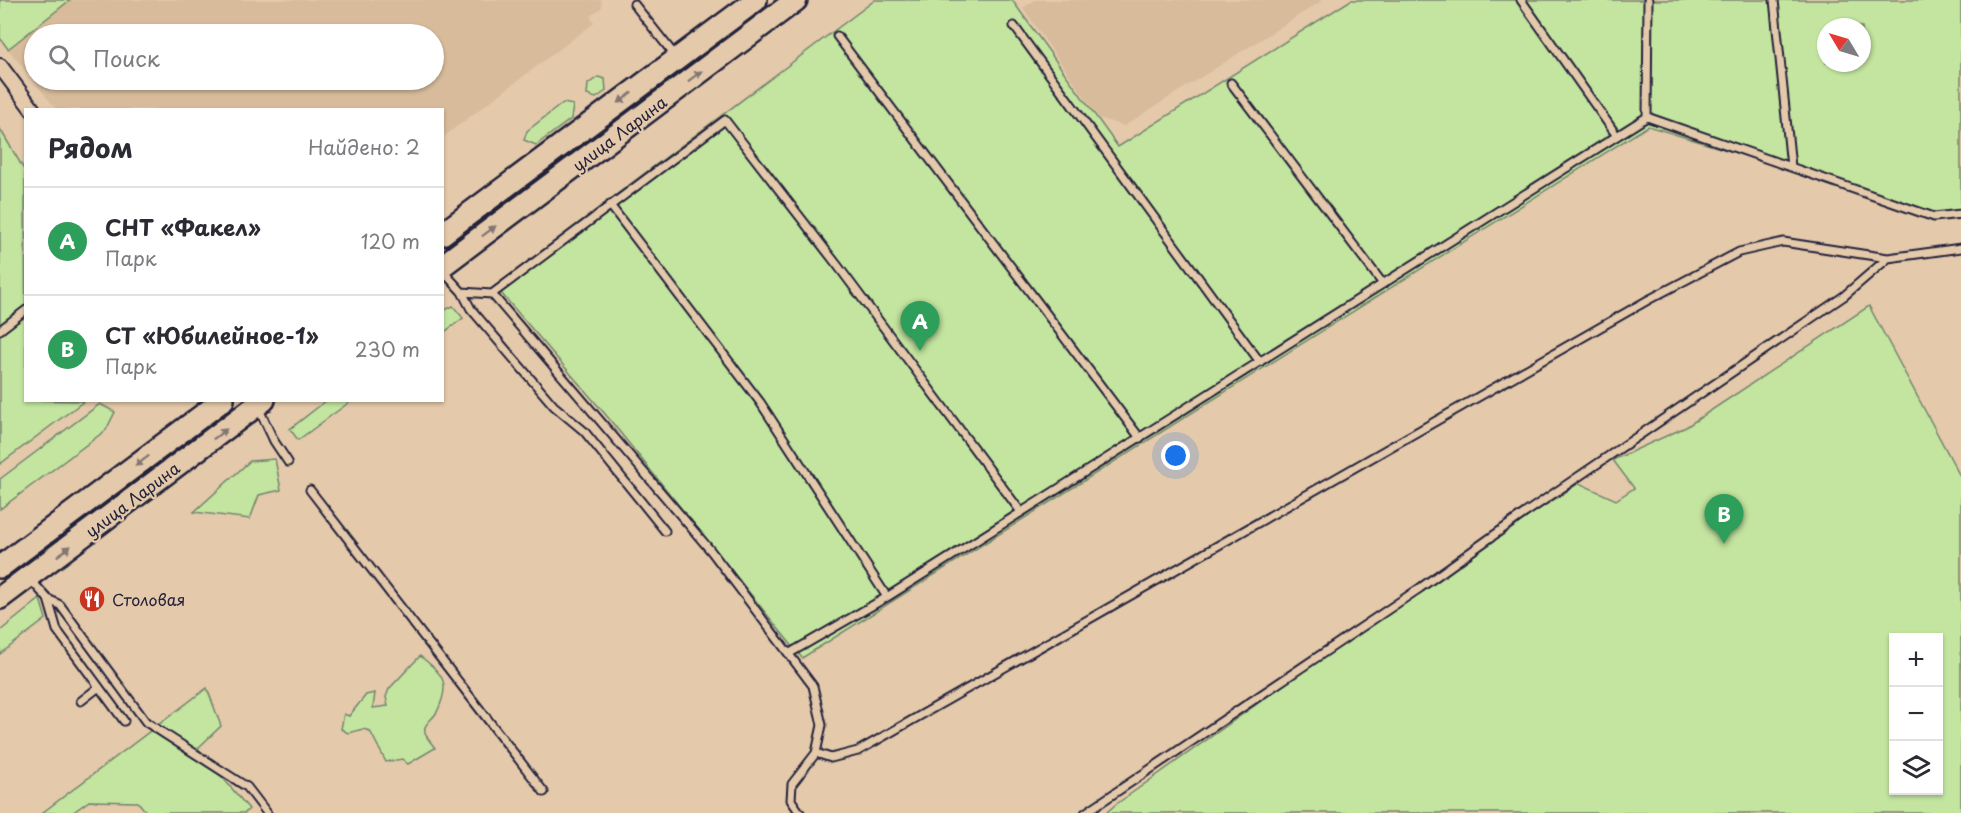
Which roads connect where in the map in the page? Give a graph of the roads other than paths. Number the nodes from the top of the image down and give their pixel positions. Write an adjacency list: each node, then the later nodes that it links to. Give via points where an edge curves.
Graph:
1 (756, 0): 9 (main road, улица Ларина)
2 (796, 0): 21 (main road, улица Ларина, one-way to 2)
3 (1521, 0): 14 (lane)
4 (1648, 0): 13 (lane)
5 (1774, 0): 15 (lane)
6 (634, 4): 9 (lane)
7 (1014, 26): 28 (lane)
8 (837, 36): 31 (lane)
9 (678, 60): 18 (main road, улица Ларина, one-way to 18)
10 (0, 66): 12 (street)
11 (1231, 83): 23 (lane)
12 (32, 108)
13 (1647, 117): 14 (lane); 15 (lane)
14 (1617, 136): 23 (lane)
15 (1791, 167): 17 (lane, via 1934,217)
16 (610, 206): 25 (lane); 34 (lane, via 725,120); 38 (lane, via 760,402)
17 (1961, 214)
18 (444, 233)
19 (1961, 248): 20 (lane)
20 (1888, 258): 45 (lane, via 1783,242 1739,252 1648,300 858,752 831,758); 49 (lane, via 1834,303)
21 (444, 266)
22 (444, 270): 24 (lane)
23 (1383, 284): 28 (lane)
24 (462, 292): 25 (lane); 35 (lane, via 478,318 554,406 584,431)
25 (492, 294): 41 (lane, via 711,552)
26 (24, 312): 27 (lane)
27 (0, 330)
28 (1260, 362): 31 (lane)
29 (220, 402): 36 (main road, улица Ларина, one-way to 36)
30 (258, 402): 32 (lane, via 274,441); 37 (main road, улица Ларина, one-way to 30)
31 (1140, 438): 34 (lane)
32 (288, 462)
33 (310, 490): 46 (lane)
34 (1021, 512): 38 (lane)
35 (665, 531)
36 (0, 567)
37 (28, 577): 39 (main road, улица Ларина); 40 (lane)
38 (887, 597): 41 (lane)
39 (0, 598)
40 (48, 599): 42 (lane, via 57,630); 47 (lane, via 60,605 146,722 247,787)
41 (790, 653): 45 (lane, via 813,686 822,724)
42 (99, 687): 43 (lane); 44 (lane)
43 (81, 701)
44 (124, 721)
45 (816, 753): 48 (lane, via 792,784 791,800)
46 (544, 792)
47 (267, 813)
48 (800, 813)
49 (1085, 813)

